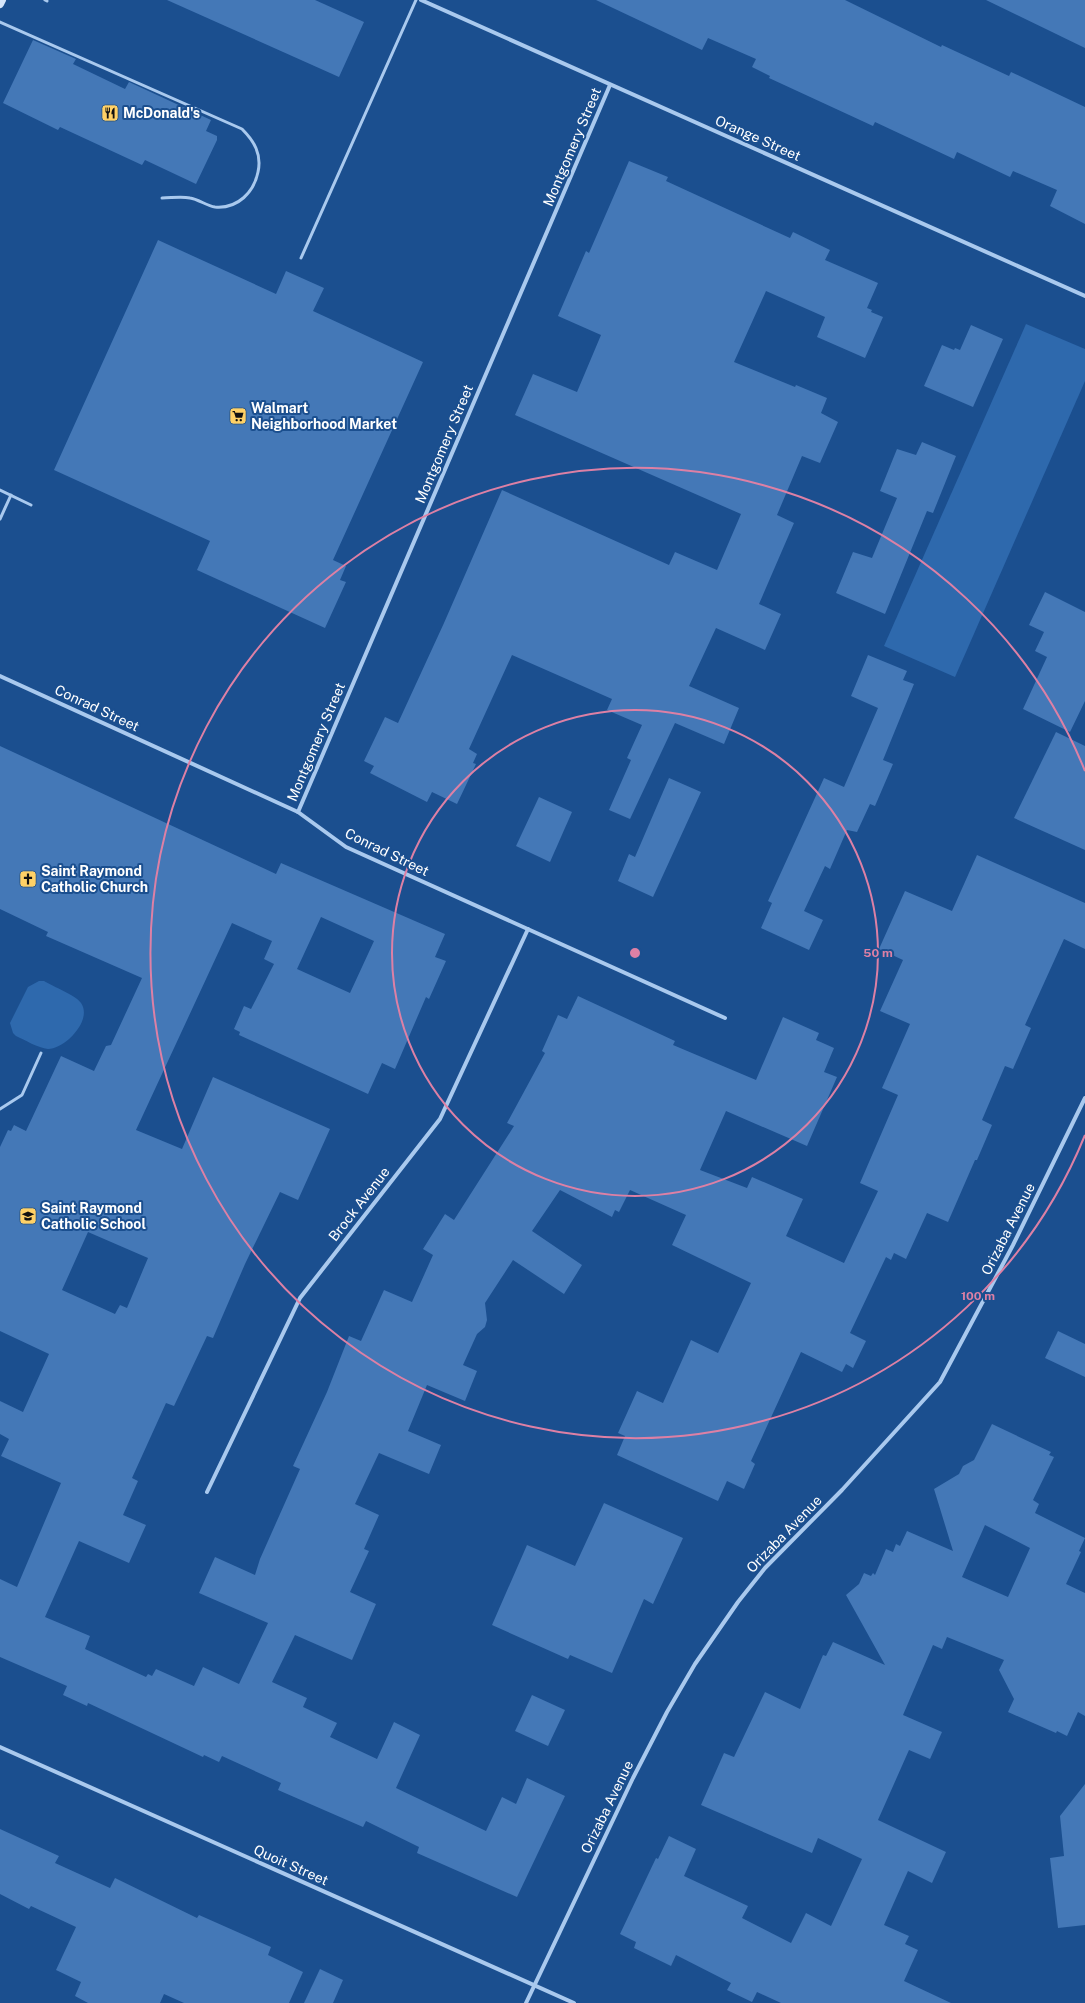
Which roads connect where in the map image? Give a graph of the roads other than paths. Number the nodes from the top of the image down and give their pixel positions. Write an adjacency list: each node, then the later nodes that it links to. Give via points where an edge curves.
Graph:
1 (2, 0): 4 (main road)
2 (416, 0): 8 (lane)
3 (421, 0): 6 (street, Orange Street)
4 (0, 4)
5 (0, 22): 7 (lane, via 242,129 254,140 259,156 259,170 255,184 241,200 228,206 215,207 190,198)
6 (610, 85): 9 (street, Orange Street); 15 (street, Montgomery Street)
7 (162, 198)
8 (301, 258)
9 (1085, 296)
10 (0, 490): 11 (lane)
11 (11, 495): 12 (lane); 13 (lane)
12 (31, 505)
13 (0, 519)
14 (0, 676): 15 (street, Conrad Street)
15 (298, 812): 16 (street, Conrad Street, via 346,847)
16 (528, 929): 17 (street, Conrad Street); 21 (street, Brock Avenue, via 440,1119 300,1298)
17 (726, 1018)
18 (41, 1053): 20 (lane, via 22,1095)
19 (1085, 1098): 23 (street, Orizaba Avenue, via 1013,1246 940,1382 842,1490 764,1568 695,1664 633,1778)
20 (0, 1109)
21 (207, 1492)
22 (0, 1747): 23 (street, Quoit Street)
23 (535, 1986): 24 (street, Orizaba Avenue); 25 (street, Quoit Street)
24 (526, 2003)
25 (574, 2003)

